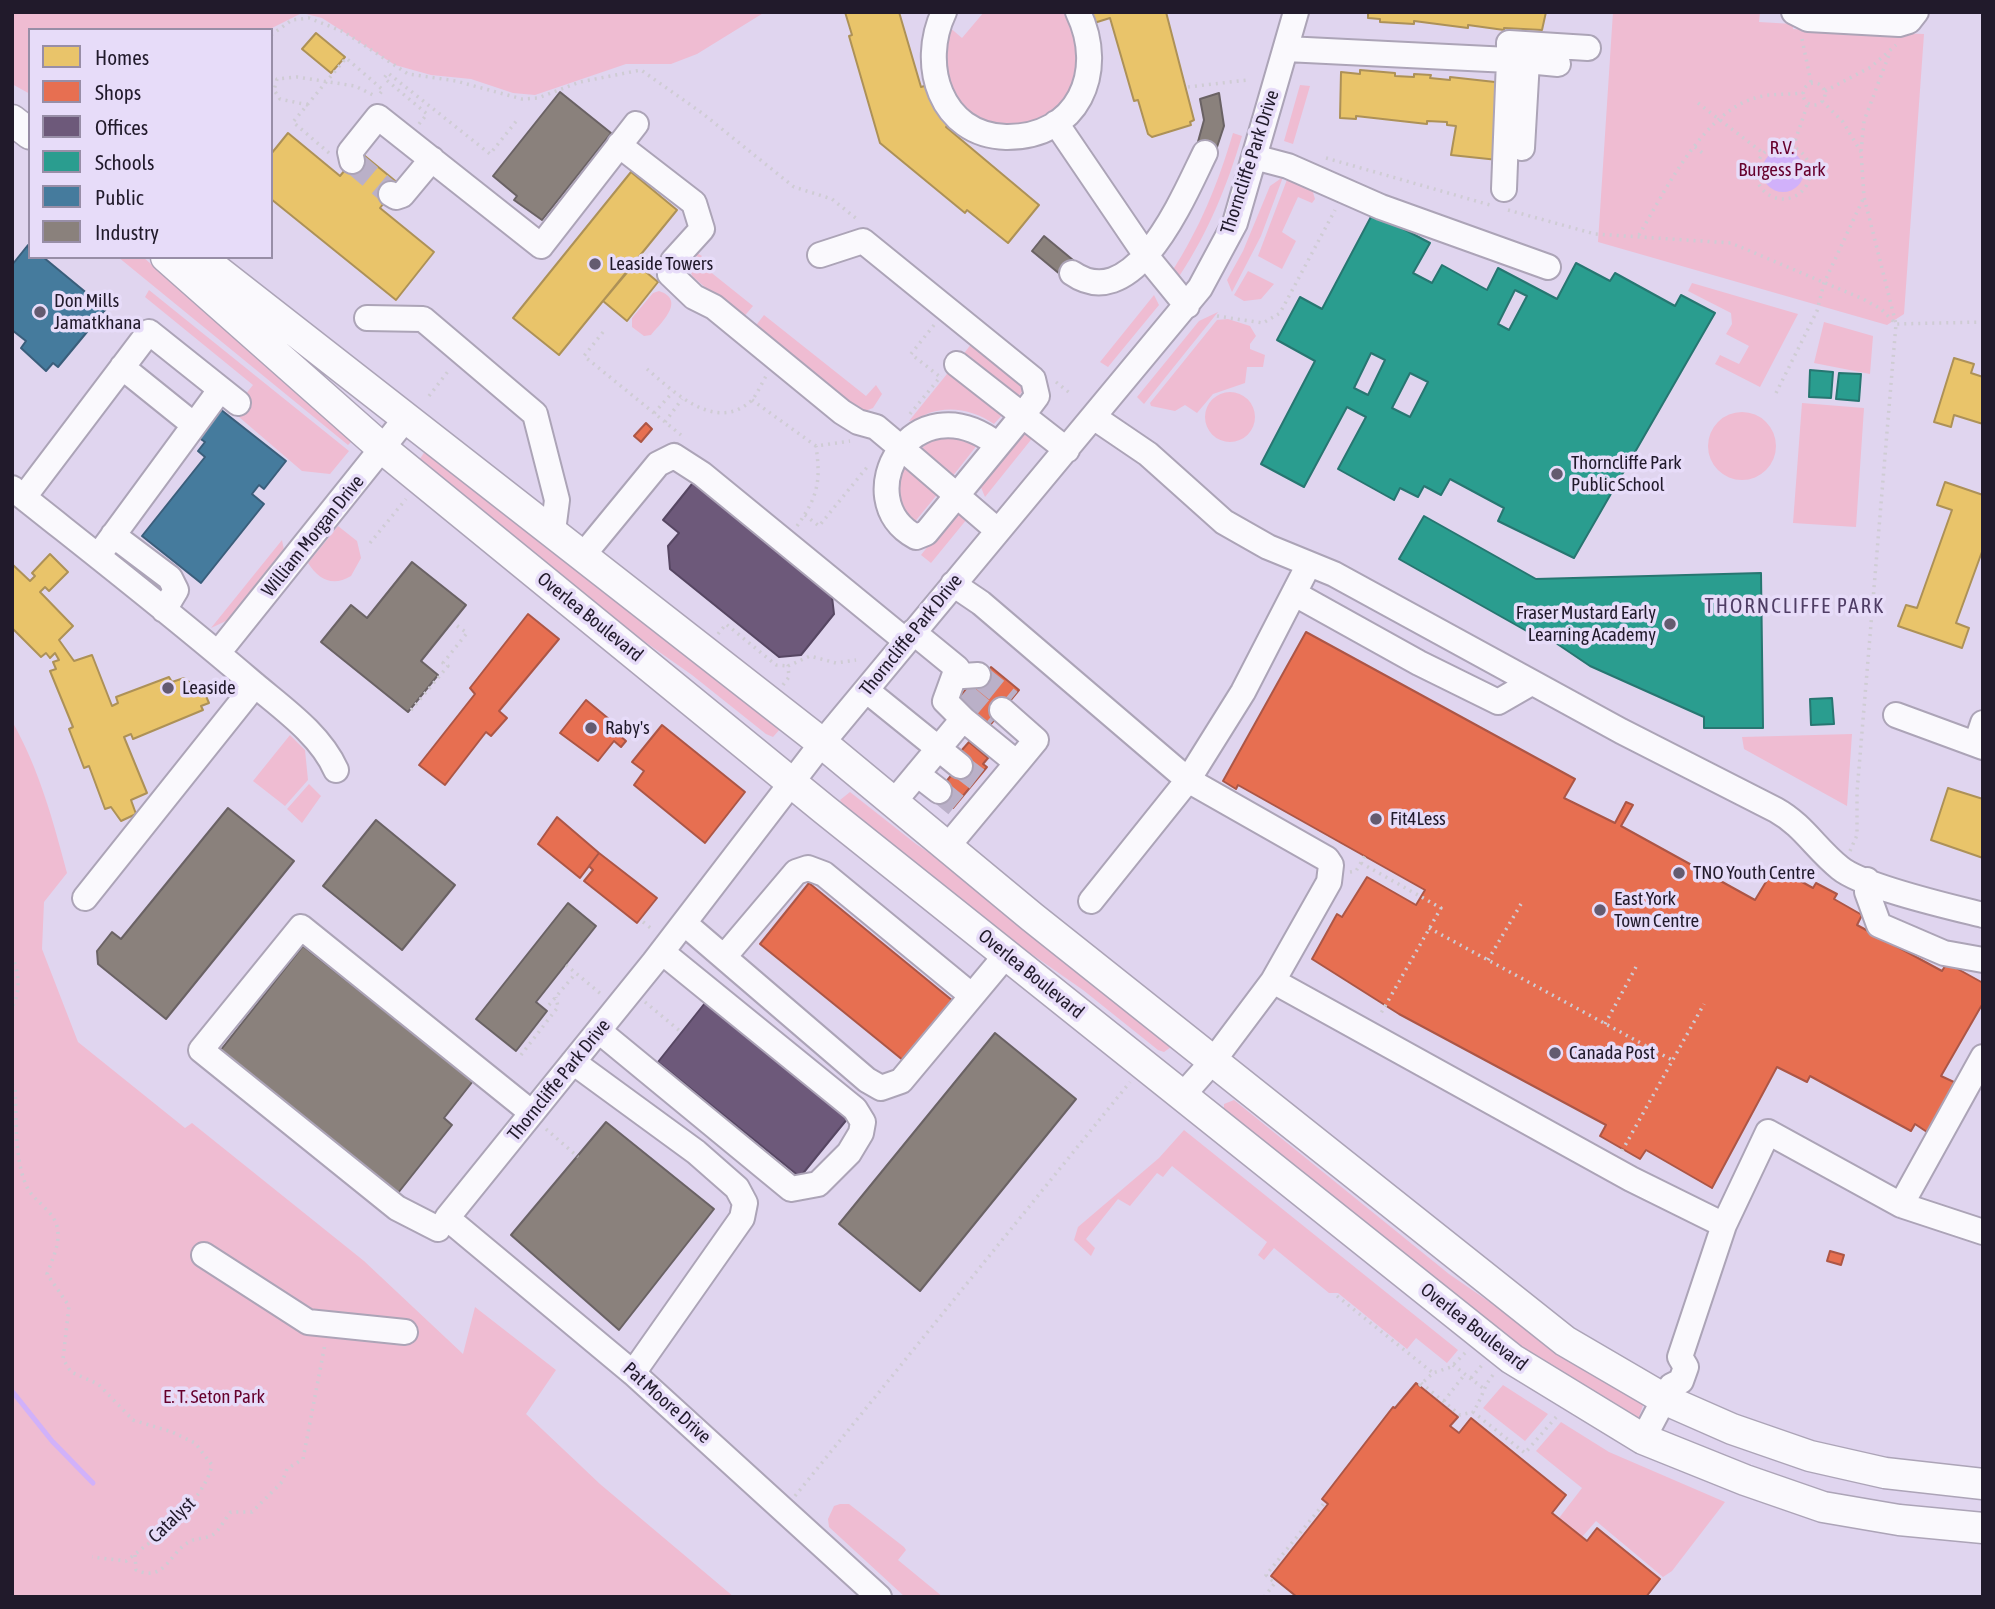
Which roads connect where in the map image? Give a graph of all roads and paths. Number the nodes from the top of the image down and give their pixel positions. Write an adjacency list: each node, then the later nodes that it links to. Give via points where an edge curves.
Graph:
1 (944, 12): 29 (street, via 933,38 932,66 939,92 955,114 978,130 1004,137 1031,135)
2 (1078, 12): 29 (street, via 1088,33 1087,84 1075,106)
3 (1296, 12): 9 (street, Thorncliffe Park Drive)
4 (1794, 12): 5 (street, via 1808,19)
5 (1910, 18): 10 (path)
6 (273, 34): 48 (path, via 300,17 324,22 408,74 522,99 641,70 794,187 832,199)
7 (1801, 38): 15 (path)
8 (1588, 48): 11 (street, via 1509,43)
9 (1286, 49): 11 (street); 41 (street, Thorncliffe Park Drive)
10 (1890, 52): 18 (path); 35 (path, via 1864,121)
11 (1518, 60): 12 (street); 43 (street); 44 (street)
12 (1558, 64)
13 (1247, 80): 17 (path)
14 (376, 83): 16 (path, via 346,58); 19 (path); 21 (path, via 383,90)
15 (1811, 83): 18 (path); 20 (path)
16 (325, 84): 19 (path, via 355,86); 26 (path); 26 (path, via 284,76 274,84 280,99)
17 (1188, 87)
18 (1825, 91): 22 (path)
19 (368, 92): 21 (path)
20 (1803, 93): 25 (path); 28 (path, via 1755,98)
21 (377, 97): 23 (path)
22 (1822, 101): 25 (path); 35 (path, via 1843,122)
23 (373, 103)
24 (1698, 103): 28 (path)
25 (1808, 103): 34 (path)
26 (308, 105): 39 (path, via 293,122)
27 (518, 119): 31 (path, via 490,154 388,73 384,78 427,114)
28 (1718, 119): 33 (path); 37 (path)
29 (1056, 123): 51 (street)
30 (636, 124): 32 (street)
31 (406, 139): 39 (street, via 379,117 350,152); 42 (street)
32 (619, 145): 42 (street, via 541,246); 89 (street, via 694,203 702,229 673,261 670,274 842,412 876,427)
33 (1695, 146): 38 (path); 49 (path)
34 (1793, 146): 37 (path, via 1773,147); 37 (path, via 1804,155 1810,172 1804,189 1788,198 1771,195 1759,183 1757,166)
35 (1861, 152): 47 (path)
36 (1205, 153): 51 (street)
37 (1763, 153)
38 (1704, 154)
39 (340, 155)
40 (1320, 156): 49 (path, via 1577,230)
41 (1254, 157): 45 (street); 57 (street, Thorncliffe Park Drive, via 1235,223)
42 (432, 159): 46 (street, via 402,195)
43 (1521, 169)
44 (1504, 189)
45 (1345, 190): 54 (street); 58 (path, via 1280,313 1263,323)
46 (391, 194)
47 (1864, 197): 56 (path); 61 (path)
48 (860, 221)
49 (1639, 235): 56 (path, via 1731,243)
50 (820, 255): 78 (street, via 863,242 1033,379 1037,396)
51 (1147, 257): 55 (street, via 1105,282 1089,282); 57 (street)
52 (168, 259): 87 (main road, Overlea Boulevard)
53 (203, 259): 79 (main road)
54 (1548, 267)
55 (1072, 273)
56 (1824, 283): 61 (path, via 1881,309); 70 (path, via 1817,311)
57 (1187, 306): 80 (street, Thorncliffe Park Drive)
58 (1217, 316)
59 (368, 318): 63 (street, via 423,319)
60 (1983, 322): 61 (path)
61 (1896, 324): 131 (path, via 1857,835)
62 (603, 332): 77 (path, via 584,356)
63 (463, 352): 72 (path); 97 (street, via 535,414 557,500)
64 (957, 364): 78 (street)
65 (122, 367): 82 (street); 82 (street, via 149,332 229,396); 91 (street)
66 (770, 368): 74 (path)
67 (648, 369): 69 (path)
68 (1050, 377): 71 (path)
69 (673, 392): 73 (path); 75 (path)
70 (1776, 393)
71 (1071, 394)
72 (429, 396)
73 (682, 399): 74 (path, via 699,410 731,411); 76 (path)
74 (752, 400): 86 (path)
75 (664, 402): 76 (path); 77 (path)
76 (674, 410): 81 (path)
77 (654, 413): 81 (path)
78 (1022, 416): 85 (street); 88 (street)
79 (407, 417): 87 (street, William Morgan Drive); 97 (main road)
80 (1095, 418): 88 (street, Thorncliffe Park Drive); 102 (street, via 1148,454 1224,522)
81 (665, 422): 83 (path)
82 (194, 425): 98 (street)
83 (685, 438)
84 (858, 440): 86 (path)
85 (998, 445): 89 (street, via 980,431 945,423 916,434); 92 (street)
86 (816, 446): 94 (path, via 818,487)
87 (383, 449): 109 (street, William Morgan Drive); 126 (main road, Overlea Boulevard)
88 (1067, 450): 96 (street, Thorncliffe Park Drive)
89 (907, 452): 92 (street); 92 (street, via 892,463 887,491 894,517 905,531 916,537 926,533)
90 (876, 456): 94 (path, via 819,526)
91 (18, 492): 101 (street)
92 (957, 495): 96 (street)
93 (408, 497): 99 (path)
94 (805, 515): 95 (path, via 796,527)
95 (786, 519)
96 (997, 530): 103 (street, Thorncliffe Park Drive)
97 (553, 531): 100 (main road)
98 (113, 535): 101 (street); 105 (street, via 170,578 176,590)
99 (370, 543)
100 (584, 554): 108 (street, via 658,464 674,456); 121 (main road)
101 (98, 556): 105 (street)
102 (1309, 564): 104 (street); 112 (street)
103 (953, 584): 108 (street, Thorncliffe Park Drive); 125 (street)
104 (1295, 594): 112 (street, via 1498,702); 125 (street, via 1243,692)
105 (164, 610): 109 (street)
106 (456, 625): 116 (path, via 467,633 443,663 448,666)
107 (718, 634): 111 (path, via 726,624 776,665)
108 (909, 636): 115 (street, Thorncliffe Park Drive); 118 (street, via 966,679 945,701)
109 (218, 653): 113 (street)
110 (856, 660): 111 (path, via 836,663 810,656)
111 (788, 666): 114 (path, via 789,677)
112 (1531, 683): 131 (street, via 1796,822)
113 (255, 685): 124 (street, via 317,740); 133 (street)
114 (783, 685)
115 (866, 690): 121 (street, Thorncliffe Park Drive); 122 (street)
116 (411, 710)
117 (1896, 715): 120 (street)
118 (963, 719): 122 (street); 123 (street)
119 (1012, 719): 123 (street)
120 (1980, 738)
121 (822, 743): 126 (street, Thorncliffe Park Drive); 128 (main road)
122 (928, 761): 127 (street); 127 (street); 128 (street)
123 (1017, 763): 127 (street)
124 (336, 770)
125 (1188, 780): 134 (street); 150 (street, via 1292,836 1331,865 1329,882)
126 (792, 782): 138 (street, Thorncliffe Park Drive); 142 (main road, Overlea Boulevard)
127 (966, 792): 129 (street)
128 (893, 803): 129 (main road)
129 (947, 847): 165 (main road)
130 (1361, 863): 139 (path, via 1441,908)
131 (1841, 869): 132 (street)
132 (1867, 880): 136 (street); 146 (street, via 1879,925 1944,953)
133 (85, 898)
134 (1091, 901)
135 (1521, 904): 145 (path)
136 (1983, 915)
137 (643, 922): 140 (path)
138 (684, 923): 141 (street, Thorncliffe Park Drive); 144 (street)
139 (1429, 928): 145 (path); 161 (path)
140 (652, 929)
141 (662, 952): 151 (street, Thorncliffe Park Drive); 159 (street, via 855,1109 863,1122 849,1153 818,1184 791,1189)
142 (1007, 954): 153 (street); 169 (main road, Overlea Boulevard)
143 (12, 956): 157 (path, via 18,980)
144 (724, 957): 153 (street, via 796,872 808,868 824,874); 153 (street, via 881,1088 901,1081)
145 (1488, 960): 158 (path)
146 (1983, 960)
147 (566, 965): 149 (path)
148 (1636, 967): 158 (path)
149 (576, 973): 152 (path); 154 (path)
150 (1273, 981): 161 (street); 165 (street)
151 (631, 991): 159 (street, Thorncliffe Park Drive); 160 (path)
152 (601, 993)
153 (971, 995)
154 (556, 997): 156 (path); 162 (path, via 558,1007)
155 (1704, 1003): 164 (path)
156 (550, 1005)
157 (12, 1007)
158 (1605, 1024): 164 (path)
159 (599, 1031): 166 (street, Thorncliffe Park Drive)
160 (681, 1032)
161 (1370, 1034): 172 (street)
162 (521, 1055)
163 (1983, 1057): 173 (street)
164 (1672, 1060): 172 (path)
165 (1213, 1061): 169 (street); 190 (main road, via 1565,1341)
166 (573, 1062): 170 (street, Thorncliffe Park Drive); 184 (street, via 696,1152 737,1188 745,1203 742,1218)
167 (1132, 1080): 196 (path)
168 (12, 1084): 199 (path, Catalyst, via 23,1178 31,1197 47,1209 59,1228 47,1273 69,1306 63,1359 71,1372 98,1384 133,1420 195,1443 212,1465 197,1499)
169 (1182, 1096): 194 (main road, Overlea Boulevard, via 1512,1359)
170 (538, 1121): 171 (path); 174 (street, Thorncliffe Park Drive); 174 (street, Pat Moore Drive, via 301,927 201,1049 397,1208)
171 (578, 1157)
172 (1613, 1169): 175 (street)
173 (1901, 1205): 175 (street, via 1768,1132); 176 (street)
174 (442, 1224): 184 (street, Pat Moore Drive)
175 (1724, 1225): 190 (street, via 1680,1357 1686,1367 1681,1381)
176 (1983, 1232)
177 (204, 1255): 179 (street, via 308,1322)
178 (1337, 1296): 185 (path)
179 (332, 1324): 180 (street); 199 (path, via 303,1459 287,1469 282,1482 252,1512 231,1512 213,1536 188,1542 158,1571 136,1570)
180 (405, 1332)
181 (1466, 1352): 182 (path)
182 (1453, 1365): 185 (path); 187 (path)
183 (1482, 1365): 188 (path)
184 (634, 1373): 201 (street, Pat Moore Drive)
185 (1433, 1373): 191 (path, via 1420,1384)
186 (1494, 1373): 189 (path)
187 (1465, 1374): 188 (path); 191 (path)
188 (1471, 1378): 189 (path)
189 (1483, 1388): 192 (path, via 1483,1398)
190 (1668, 1393): 194 (street); 195 (main road, via 1732,1429 1810,1456 1885,1473)
191 (1444, 1401): 192 (path, via 1460,1415)
192 (1473, 1412): 193 (path, via 1525,1453)
193 (1557, 1416)
194 (1643, 1438): 198 (main road, Overlea Boulevard, via 1823,1507)
195 (1983, 1483)
196 (792, 1500)
197 (1325, 1502): 202 (path, via 1266,1575 1275,1583)
198 (1983, 1528)
199 (136, 1553): 200 (path, Catalyst, via 126,1561)
200 (92, 1557)
201 (879, 1597)
202 (1264, 1597)

